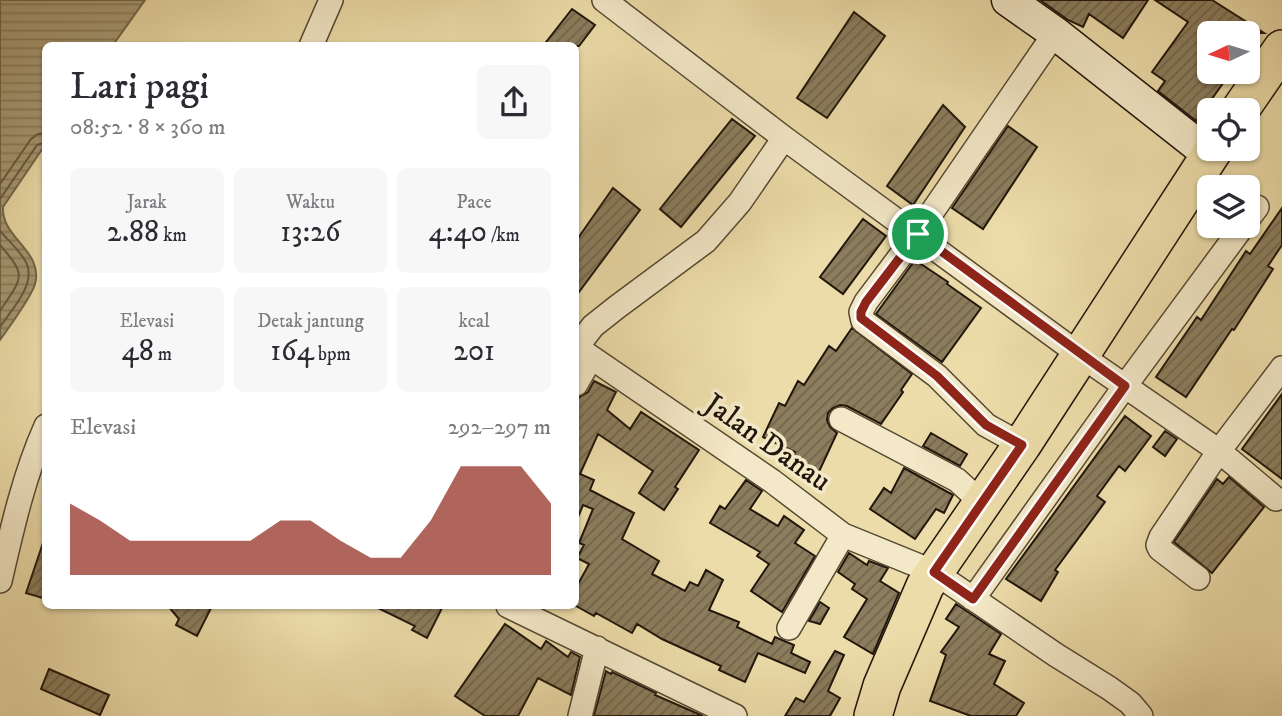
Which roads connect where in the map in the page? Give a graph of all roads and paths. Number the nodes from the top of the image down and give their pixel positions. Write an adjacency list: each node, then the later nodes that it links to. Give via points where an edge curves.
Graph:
1 (331, 0): 5 (street)
2 (604, 0): 8 (street)
3 (1008, 0): 4 (street)
4 (1055, 33): 9 (street); 11 (street)
5 (313, 42)
6 (1282, 49): 7 (main road)
7 (1248, 98)
8 (784, 138): 11 (street); 13 (street, via 740,202 706,241 593,326)
9 (1197, 141)
10 (1206, 161): 14 (main road)
11 (918, 234): 14 (street); 19 (street, via 866,302 861,318 937,376 986,425)
12 (1234, 238): 16 (street)
13 (581, 351): 23 (street, Jalan Danau)
14 (1080, 355): 16 (street); 19 (main road)
15 (1282, 368): 20 (street)
16 (1125, 386): 20 (street); 27 (street)
17 (841, 419): 22 (street, via 957,480)
18 (42, 435): 26 (street)
19 (1022, 445): 22 (main road)
20 (1219, 451): 21 (street); 25 (street, via 1158,545)
21 (1276, 499)
22 (982, 503): 24 (main road)
23 (843, 535): 24 (street, Jalan Danau); 29 (street)
24 (934, 572): 27 (street, Jalan Danau); 31 (main road, via 902,637)
25 (1198, 578)
26 (0, 580)
27 (973, 599): 34 (street, Jalan Danau, via 1109,688)
28 (514, 609): 30 (street)
29 (789, 628)
30 (597, 648): 32 (street); 33 (street)
31 (878, 714)
32 (580, 716)
33 (735, 716)
34 (1141, 716)

